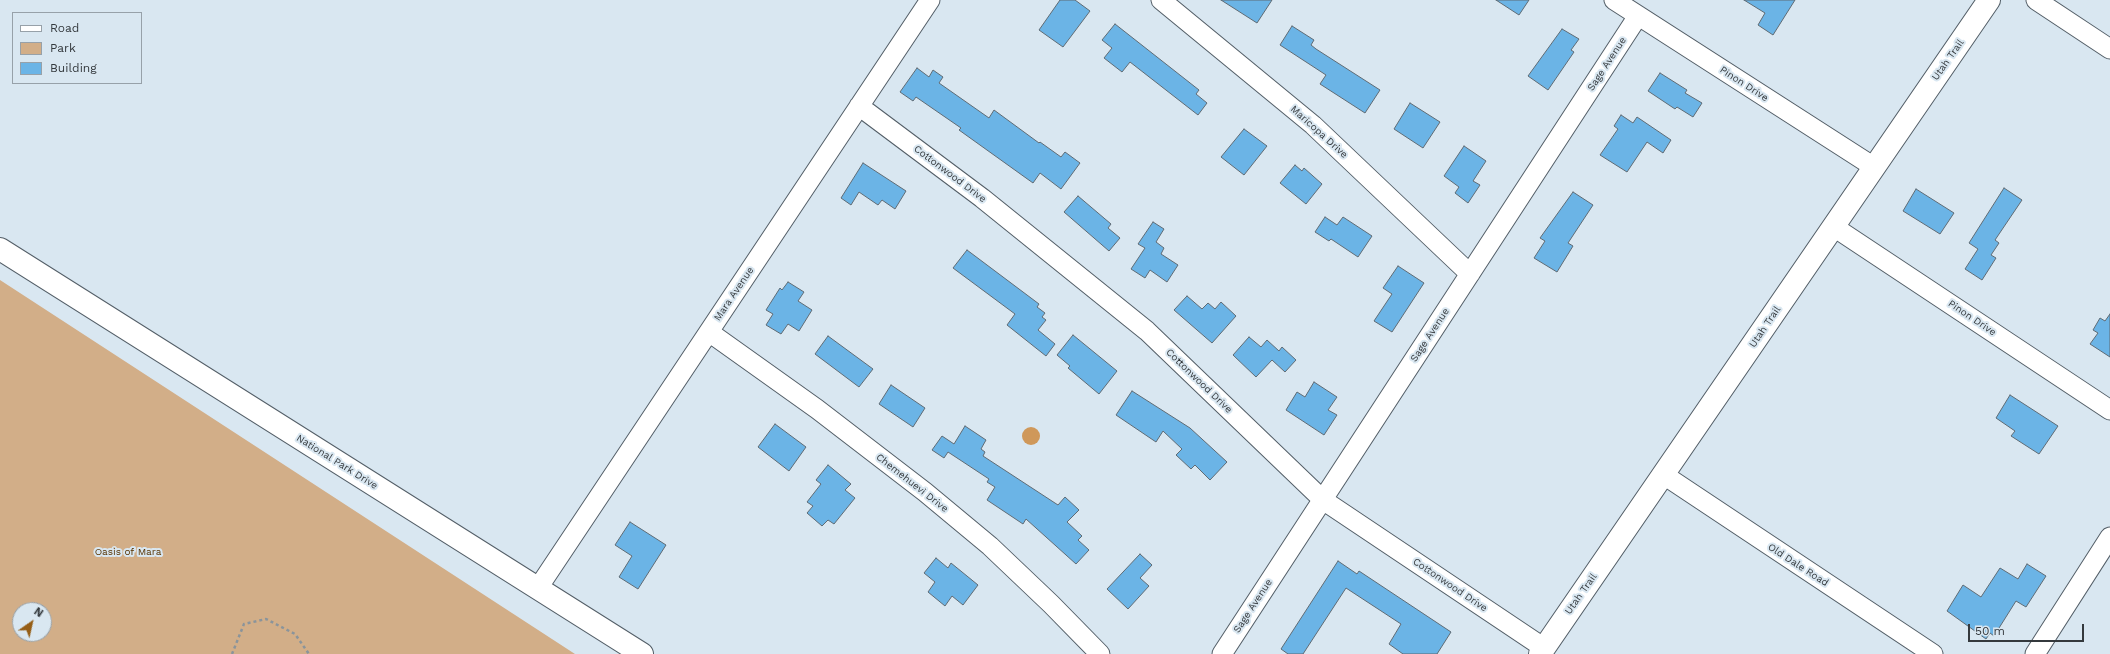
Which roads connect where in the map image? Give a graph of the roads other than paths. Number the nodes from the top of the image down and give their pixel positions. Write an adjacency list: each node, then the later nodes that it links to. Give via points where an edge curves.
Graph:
1 (930, 0): 8 (street, Mara Avenue)
2 (1161, 0): 14 (street, Maricopa Drive, via 1313,125)
3 (1614, 0): 6 (street, Pinon Drive)
4 (1990, 0): 9 (street, Utah Trail)
5 (2036, 0): 7 (street)
6 (1638, 16): 9 (street, Pinon Drive); 14 (street, Sage Avenue)
7 (2110, 49)
8 (859, 106): 15 (street, Mara Avenue); 18 (street, Cottonwood Drive, via 982,198 1147,331)
9 (1874, 167): 10 (street, Utah Trail)
10 (1834, 227): 16 (street, Pinon Drive); 17 (street, Utah Trail)
11 (0, 244): 13 (street, National Park Drive)
12 (0, 249): 13 (street, National Park Drive)
13 (32, 270): 20 (street, National Park Drive)
14 (1470, 274): 18 (street, Sage Avenue)
15 (709, 332): 20 (street, Mara Avenue); 23 (street, Chemehuevi Drive, via 817,409 925,492 990,546)
16 (2110, 410)
17 (1664, 475): 21 (street, Utah Trail); 25 (street, Old Dale Road)
18 (1324, 500): 21 (street, Cottonwood Drive); 24 (street, Sage Avenue)
19 (2110, 537): 26 (street)
20 (538, 588): 22 (street, National Park Drive)
21 (1542, 651)
22 (642, 654)
23 (1100, 654)
24 (1222, 654)
25 (1933, 654)
26 (2035, 654)

